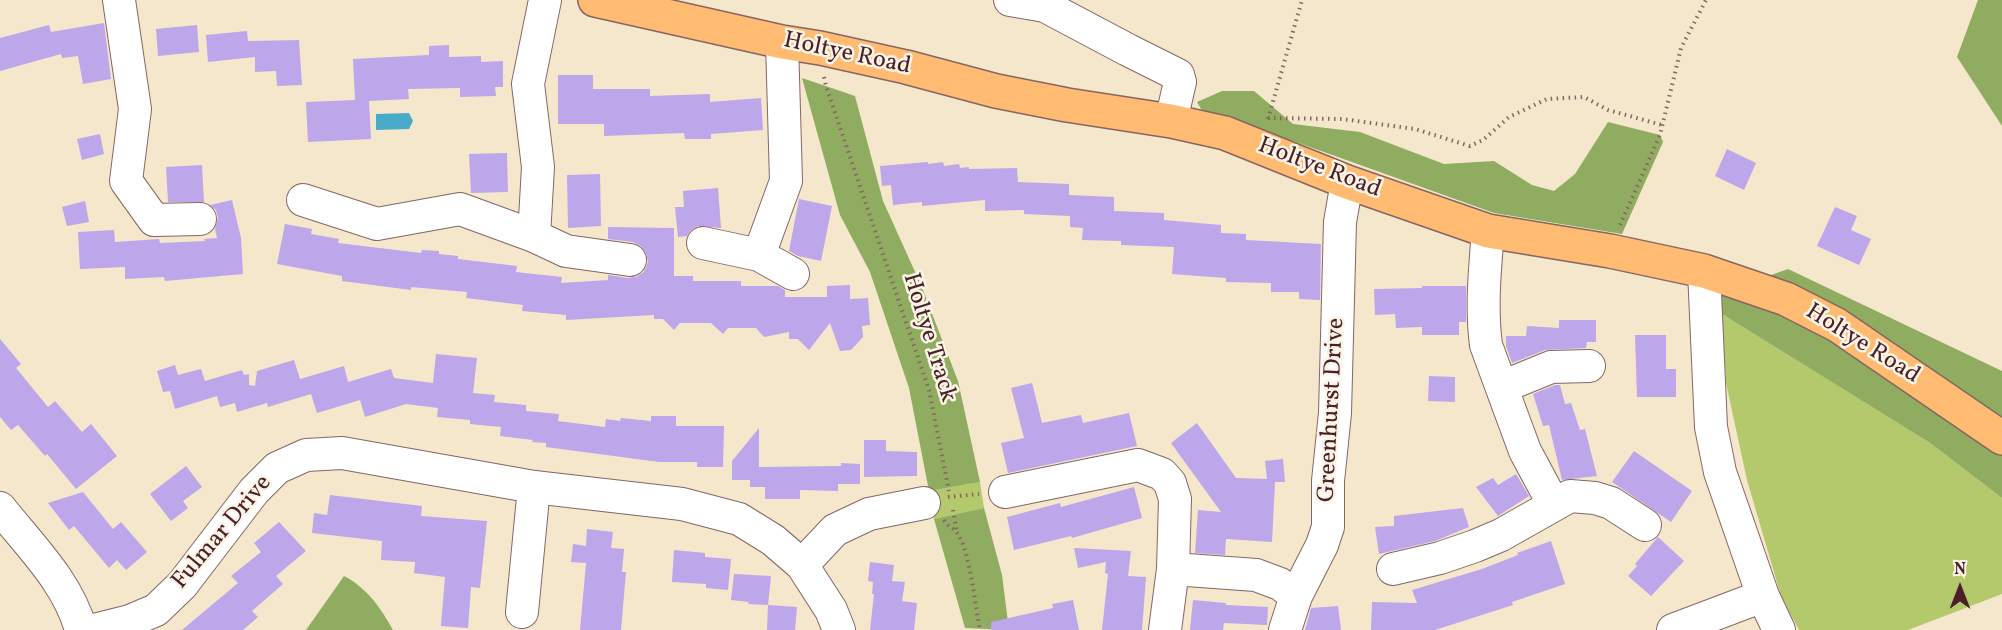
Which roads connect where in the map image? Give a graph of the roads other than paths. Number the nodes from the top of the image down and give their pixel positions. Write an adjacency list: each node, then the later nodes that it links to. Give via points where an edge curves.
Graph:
1 (119, 0): 9 (street, via 135,109 126,181 154,220)
2 (545, 0): 11 (street, via 528,84 538,166)
3 (595, 0): 5 (main road, Holtye Road)
4 (1010, 0): 6 (street, via 1045,6 1178,75 1180,82)
5 (782, 42): 6 (main road, Holtye Road, via 906,67 996,91); 13 (street, via 786,181)
6 (1171, 121): 7 (main road, Holtye Road, via 1225,133 1266,132)
7 (1347, 182): 10 (main road, Holtye Road); 29 (street, Greenhurst Drive, via 1340,222 1328,527)
8 (303, 200): 11 (street, via 377,224 460,209)
9 (200, 219)
10 (1488, 231): 15 (main road, Holtye Road); 18 (street, via 1484,329 1491,363)
11 (534, 236): 14 (street, via 566,251)
12 (703, 243): 13 (street)
13 (759, 255): 16 (street)
14 (630, 260)
15 (1704, 271): 19 (main road, Holtye Road, via 1786,299 1837,325); 30 (street, via 1711,427 1720,472)
16 (793, 274)
17 (1589, 366): 18 (street, via 1551,367)
18 (1502, 387): 23 (street, via 1525,451)
19 (2002, 438)
20 (534, 487): 26 (street, Fulmar Drive, via 682,504 739,519 773,540); 31 (street); 33 (street, Fulmar Drive, via 342,453 306,455 277,468 254,491 182,585 156,610)
21 (1005, 492): 27 (street, via 1121,467 1138,465 1152,469 1170,483 1174,500)
22 (942, 503): 26 (street, via 869,514 835,530)
23 (1554, 505): 25 (street, via 1570,496 1595,498 1611,503); 28 (street, via 1475,546)
24 (0, 508): 32 (street, via 61,584)
25 (1645, 525)
26 (802, 565): 34 (street, Fulmar Drive)
27 (1173, 568): 29 (street, via 1256,575 1280,584); 35 (street)
28 (1392, 569)
29 (1296, 596): 36 (street, Greenhurst Drive)
30 (1763, 596): 37 (street); 38 (street)
31 (522, 612)
32 (81, 630)
33 (94, 630)
34 (839, 630)
35 (1165, 630)
36 (1285, 630)
37 (1673, 630)
38 (1779, 630)

